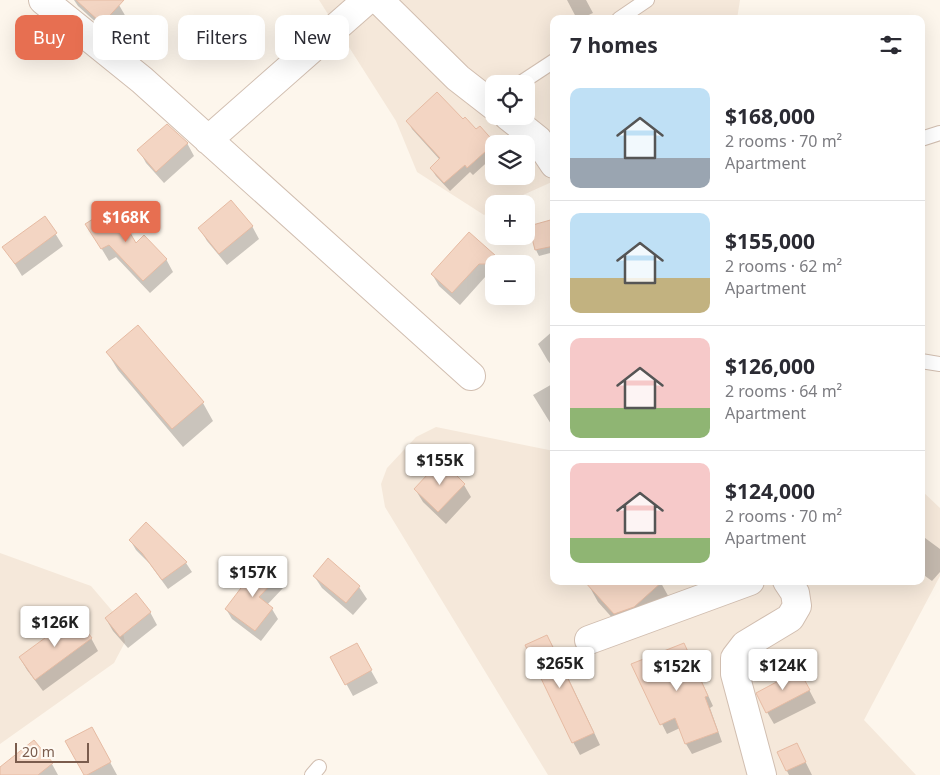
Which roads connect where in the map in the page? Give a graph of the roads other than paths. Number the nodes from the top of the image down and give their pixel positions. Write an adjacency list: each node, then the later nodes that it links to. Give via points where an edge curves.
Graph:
1 (43, 0): 12 (street, via 142,80)
2 (367, 0): 12 (street)
3 (379, 0): 8 (street, via 458,78)
4 (647, 0): 5 (lane)
5 (624, 15)
6 (550, 64): 7 (lane)
7 (533, 75)
8 (485, 98)
9 (519, 125): 13 (street, via 538,140)
10 (940, 133): 11 (lane)
11 (925, 138)
12 (208, 140): 16 (street)
13 (550, 158)
14 (925, 362): 15 (lane)
15 (940, 364)
16 (471, 376)
17 (739, 585): 19 (street)
18 (790, 585): 20 (street, via 797,606 790,618 745,645 735,658 735,674)
19 (589, 640)
20 (762, 775)

